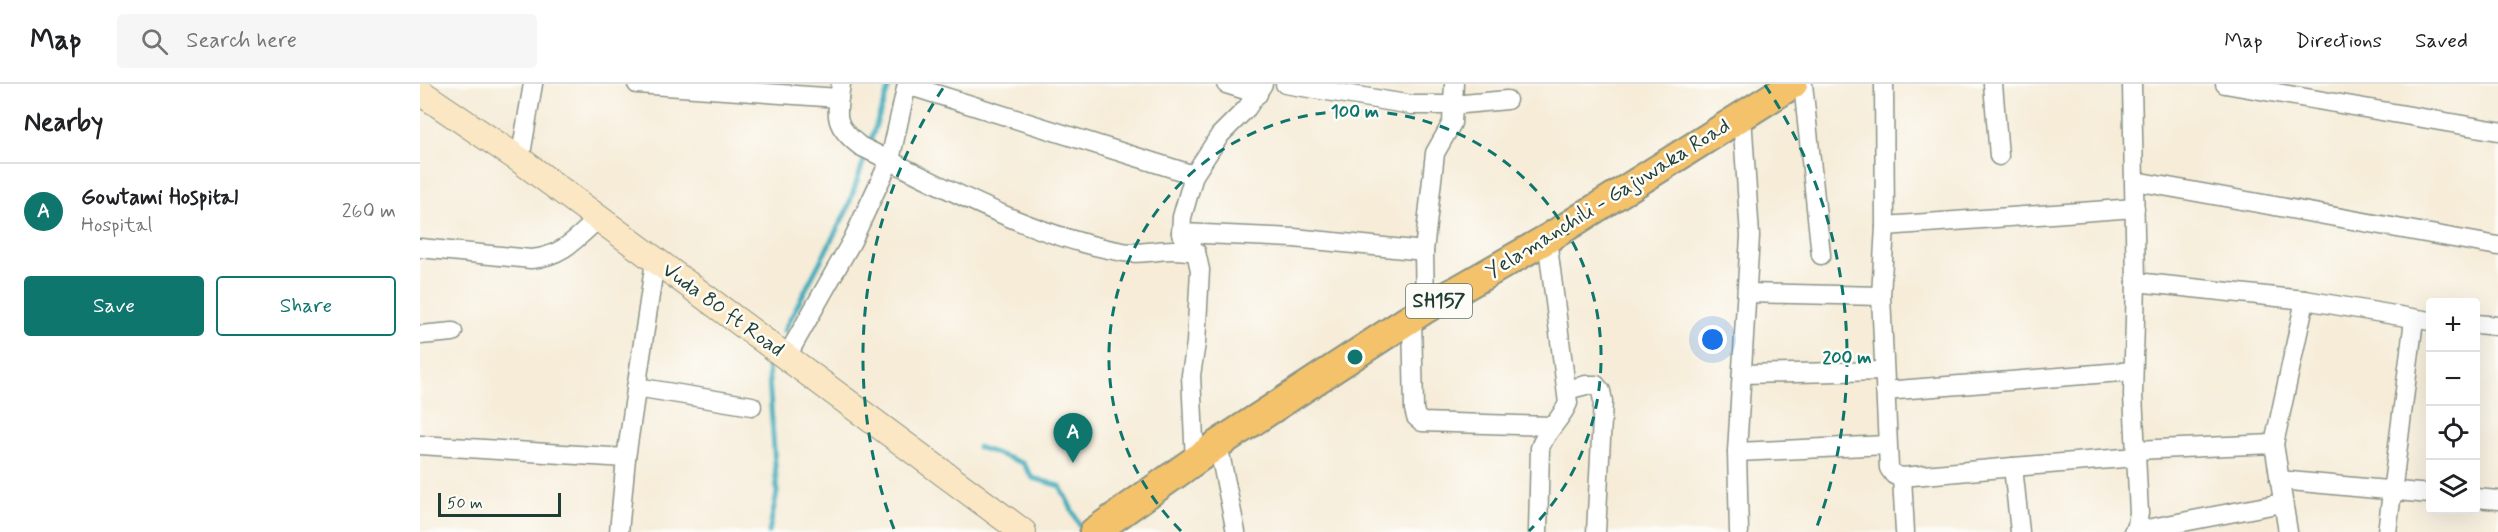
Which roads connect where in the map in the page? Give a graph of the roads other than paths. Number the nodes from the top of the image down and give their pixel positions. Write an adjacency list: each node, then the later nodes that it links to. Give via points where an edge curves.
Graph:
1 (533, 84): 21 (street)
2 (637, 84): 14 (street)
3 (1226, 84): 13 (street)
4 (1285, 84): 17 (street, via 1400,104)
5 (1454, 84): 17 (street)
6 (1793, 84): 18 (main road, Yelamanchili - Gajuwaka Road / SH157)
7 (1803, 84): 34 (street)
8 (1884, 84): 27 (street)
9 (1993, 84): 20 (street)
10 (2132, 84): 24 (street)
11 (2225, 84): 19 (street)
12 (907, 85): 22 (street); 23 (street)
13 (1261, 89): 23 (street, via 1220,135)
14 (840, 91): 22 (street, via 839,122 844,134)
15 (420, 92): 21 (street, Vuda 80 ft Road)
16 (1507, 100): 17 (street)
17 (1453, 105): 32 (street, via 1452,123 1435,153)
18 (1742, 116): 29 (main road, Yelamanchili - Gajuwaka Road / SH157); 37 (street, via 1750,236)
19 (2498, 131)
20 (1999, 156)
21 (520, 160): 26 (street, Vuda 80 ft Road)
22 (890, 160): 33 (street, via 1015,221 1066,239 1125,253); 46 (street, via 852,241)
23 (1194, 175): 28 (street)
24 (2135, 181): 25 (street); 30 (street)
25 (2135, 208): 27 (street); 36 (street)
26 (598, 219): 31 (street, via 561,252 546,258); 35 (street, Vuda 80 ft Road)
27 (1886, 226): 38 (street)
28 (1181, 233): 32 (street, via 1294,238); 33 (street)
29 (1547, 239): 40 (main road, Yelamanchili - Gajuwaka Road / SH157); 51 (street)
30 (2498, 246)
31 (420, 249)
32 (1424, 251): 40 (street)
33 (1196, 252): 62 (street, via 1200,270 1191,375)
34 (1821, 255)
35 (655, 261): 46 (street, Vuda 80 ft Road); 50 (street)
36 (2136, 282): 39 (street); 48 (street)
37 (1748, 293): 38 (street); 49 (street)
38 (1881, 296): 47 (street)
39 (2305, 300): 41 (street); 56 (street)
40 (1418, 313): 54 (street, via 1416,417 1422,422); 55 (main road, Yelamanchili - Gajuwaka Road / SH157)
41 (2422, 320): 66 (street)
42 (2480, 324): 43 (street)
43 (2498, 326)
44 (453, 332): 45 (street)
45 (420, 335)
46 (787, 356): 74 (street, Vuda 80 ft Road)
47 (1884, 371): 49 (street); 52 (street)
48 (2133, 372): 52 (street); 60 (street)
49 (1742, 374): 59 (street)
50 (636, 387): 53 (street); 61 (street)
51 (1567, 390): 54 (street, via 1568,403); 77 (street, via 1596,385 1601,391)
52 (1885, 391): 58 (street)
53 (752, 405)
54 (1553, 426): 76 (street, via 1540,448)
55 (1218, 444): 62 (main road, Yelamanchili - Gajuwaka Road / SH157); 75 (street)
56 (2274, 444): 60 (street); 65 (street)
57 (420, 445): 61 (street)
58 (1887, 445): 59 (street); 64 (street, via 1889,468)
59 (1737, 452): 78 (street)
60 (2135, 454): 63 (street); 72 (street, via 2139,513)
61 (626, 459): 73 (street)
62 (1195, 462): 71 (main road, Yelamanchili - Gajuwaka Road / SH157)
63 (2013, 467): 64 (street); 80 (street)
64 (1902, 477): 79 (street)
65 (2279, 480): 66 (street); 70 (street)
66 (2392, 490): 67 (street); 82 (street)
67 (2426, 494)
68 (2480, 498): 69 (street)
69 (2498, 500)
70 (2282, 503): 72 (street); 81 (street)
71 (1098, 531)
72 (2135, 531)
73 (619, 532)
74 (1023, 532)
75 (1236, 532)
76 (1538, 532)
77 (1596, 532)
78 (1739, 532)
79 (1905, 532)
80 (2020, 532)
81 (2288, 532)
82 (2387, 532)

